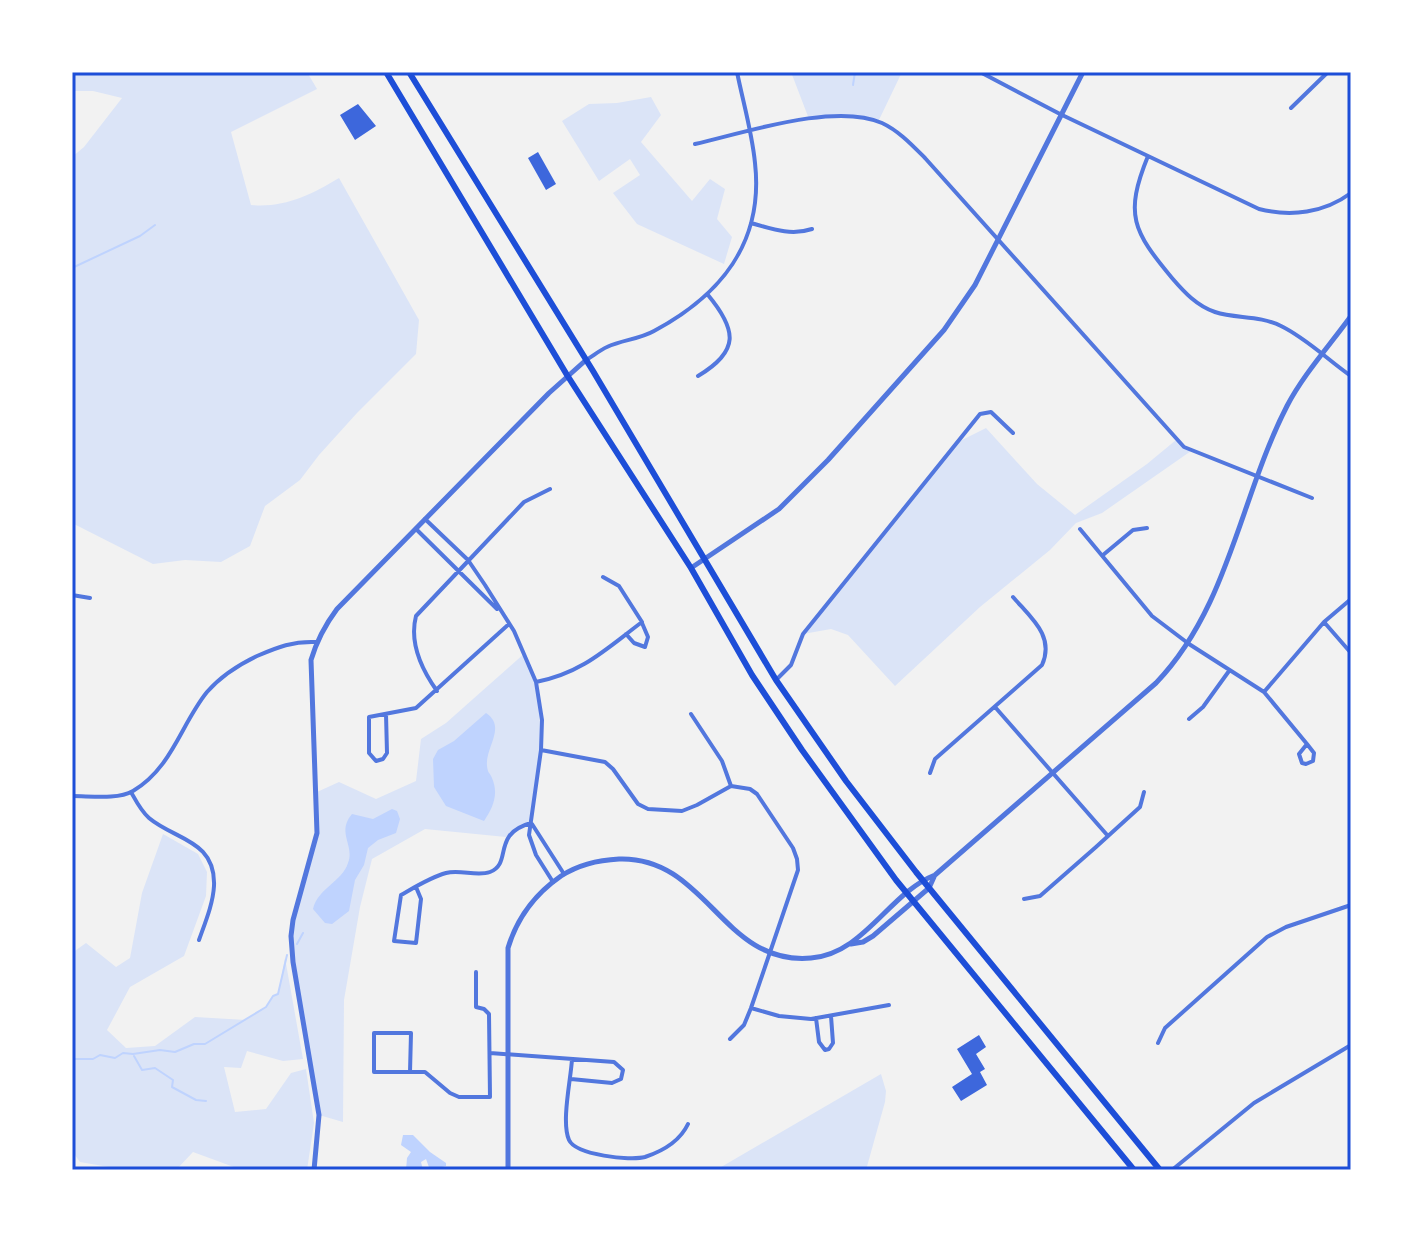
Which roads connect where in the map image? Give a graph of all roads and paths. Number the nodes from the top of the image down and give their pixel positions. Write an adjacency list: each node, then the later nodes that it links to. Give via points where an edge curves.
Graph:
1 (386, 72): 20 (main road)
2 (409, 72): 19 (main road)
3 (737, 72): 9 (street)
4 (980, 72): 8 (street)
5 (1083, 72): 8 (street)
6 (1328, 72): 7 (street)
7 (1291, 108)
8 (1060, 114): 11 (street); 15 (street)
9 (750, 131): 10 (street); 13 (street, via 756,178); 15 (street, via 845,115 883,124 925,158)
10 (695, 144)
11 (1148, 156): 12 (street, via 1274,213 1315,210); 18 (street, via 1135,194 1137,225 1146,246 1183,290 1217,313 1252,316 1285,328)
12 (1351, 193)
13 (751, 223): 14 (street, via 787,232); 16 (street, via 732,268)
14 (812, 229)
15 (998, 241): 24 (street, via 1176,440); 33 (street, via 944,330 828,460 779,509)
16 (708, 295): 19 (street, via 651,333); 21 (street, via 726,317 730,336 722,358)
17 (1351, 316): 18 (street)
18 (1323, 355): 22 (street); 24 (street, via 1287,405)
19 (586, 360): 20 (street); 33 (main road)
20 (567, 375): 27 (street); 34 (main road)
21 (698, 376)
22 (1351, 376)
23 (1013, 433): 50 (street, via 991,412 980,414 803,634 791,665)
24 (1258, 478): 26 (street); 47 (street)
25 (550, 489): 32 (street, via 524,502)
26 (1312, 498)
27 (425, 519): 29 (street); 32 (street)
28 (1147, 528): 31 (street, via 1133,530)
29 (416, 529): 35 (street); 46 (street, via 337,609)
30 (1080, 529): 31 (street)
31 (1102, 556): 47 (street, via 1152,616)
32 (468, 560): 35 (street); 41 (street)
33 (704, 560): 34 (street); 50 (main road)
34 (691, 568): 74 (main road, via 752,675 837,801)
35 (458, 571): 41 (street); 52 (street, via 421,608 414,623 420,664)
36 (603, 577): 42 (street, via 619,586)
37 (72, 595): 39 (street)
38 (1013, 597): 54 (street, via 1044,633 1046,655 1042,665)
39 (90, 598)
40 (1351, 599): 43 (street)
41 (502, 612): 44 (street)
42 (642, 622): 45 (street); 45 (street, via 648,637 645,647)
43 (1324, 622): 48 (street); 53 (street)
44 (509, 624): 51 (street); 52 (street)
45 (626, 634): 51 (street, via 579,669)
46 (316, 642): 63 (street, via 283,645 223,676 206,694 171,753); 95 (street, via 311,660 317,833 291,936 319,1115)
47 (1189, 644): 49 (street); 61 (street, via 1156,683)
48 (1351, 653)
49 (1229, 671): 53 (street); 57 (street)
50 (776, 680): 70 (main road)
51 (536, 682): 59 (street)
52 (437, 691): 55 (street, via 416,708)
53 (1264, 692): 58 (street)
54 (995, 707): 60 (street, via 935,759); 61 (street)
55 (386, 714): 55 (street, via 368,721 369,753 376,761 387,753)
56 (691, 714): 62 (street, via 722,761)
57 (1189, 719)
58 (1307, 744): 58 (street, via 1314,758 1310,764 1302,763 1299,754)
59 (541, 750): 62 (street, via 605,762 638,804 648,809 686,810); 66 (street)
60 (930, 773)
61 (1052, 773): 67 (street); 69 (street)
62 (731, 786): 80 (street, via 757,794 797,859 797,876)
63 (131, 792): 65 (street); 78 (street, via 147,817 204,850 214,888)
64 (1144, 792): 67 (street, via 1140,807)
65 (72, 796)
66 (531, 823): 68 (street); 71 (street, via 532,844); 72 (street, via 512,830 497,867 488,873 448,872)
67 (1108, 836): 75 (street, via 1040,896)
68 (564, 874): 71 (street); 80 (street, via 612,859 655,864 685,880 740,936)
69 (935, 875): 70 (street); 73 (street)
70 (922, 880): 73 (main road); 74 (street)
71 (553, 882): 90 (street, via 530,904 508,948)
72 (416, 887): 72 (street, via 401,895 394,941 416,943 421,899)
73 (929, 888): 76 (street); 98 (main road)
74 (907, 892): 76 (main road); 79 (street)
75 (1024, 899)
76 (914, 902): 79 (street, via 873,936); 97 (main road)
77 (1351, 905): 87 (street, via 1267,937 1165,1028)
78 (199, 940)
79 (850, 944): 80 (street, via 810,958)
80 (771, 952): 83 (street)
81 (476, 972): 89 (street, via 476,1007 489,1014)
82 (889, 1005): 84 (street)
83 (751, 1008): 85 (street); 86 (street)
84 (831, 1016): 85 (street); 85 (street, via 829,1049 820,1046)
85 (816, 1018)
86 (730, 1039)
87 (1158, 1043)
88 (1351, 1045): 99 (street, via 1254,1103)
89 (490, 1053): 90 (street); 92 (street, via 490,1097 459,1097 425,1072)
90 (507, 1053): 91 (street); 96 (street)
91 (572, 1059): 93 (street); 93 (street, via 614,1062 624,1073 612,1083)
92 (410, 1072): 92 (street, via 411,1033 374,1033 374,1072)
93 (571, 1079): 94 (street, via 566,1128 573,1146 582,1151 641,1158 683,1135)
94 (688, 1124)
95 (314, 1170)
96 (508, 1170)
97 (1134, 1170)
98 (1160, 1170)
99 (1172, 1170)

